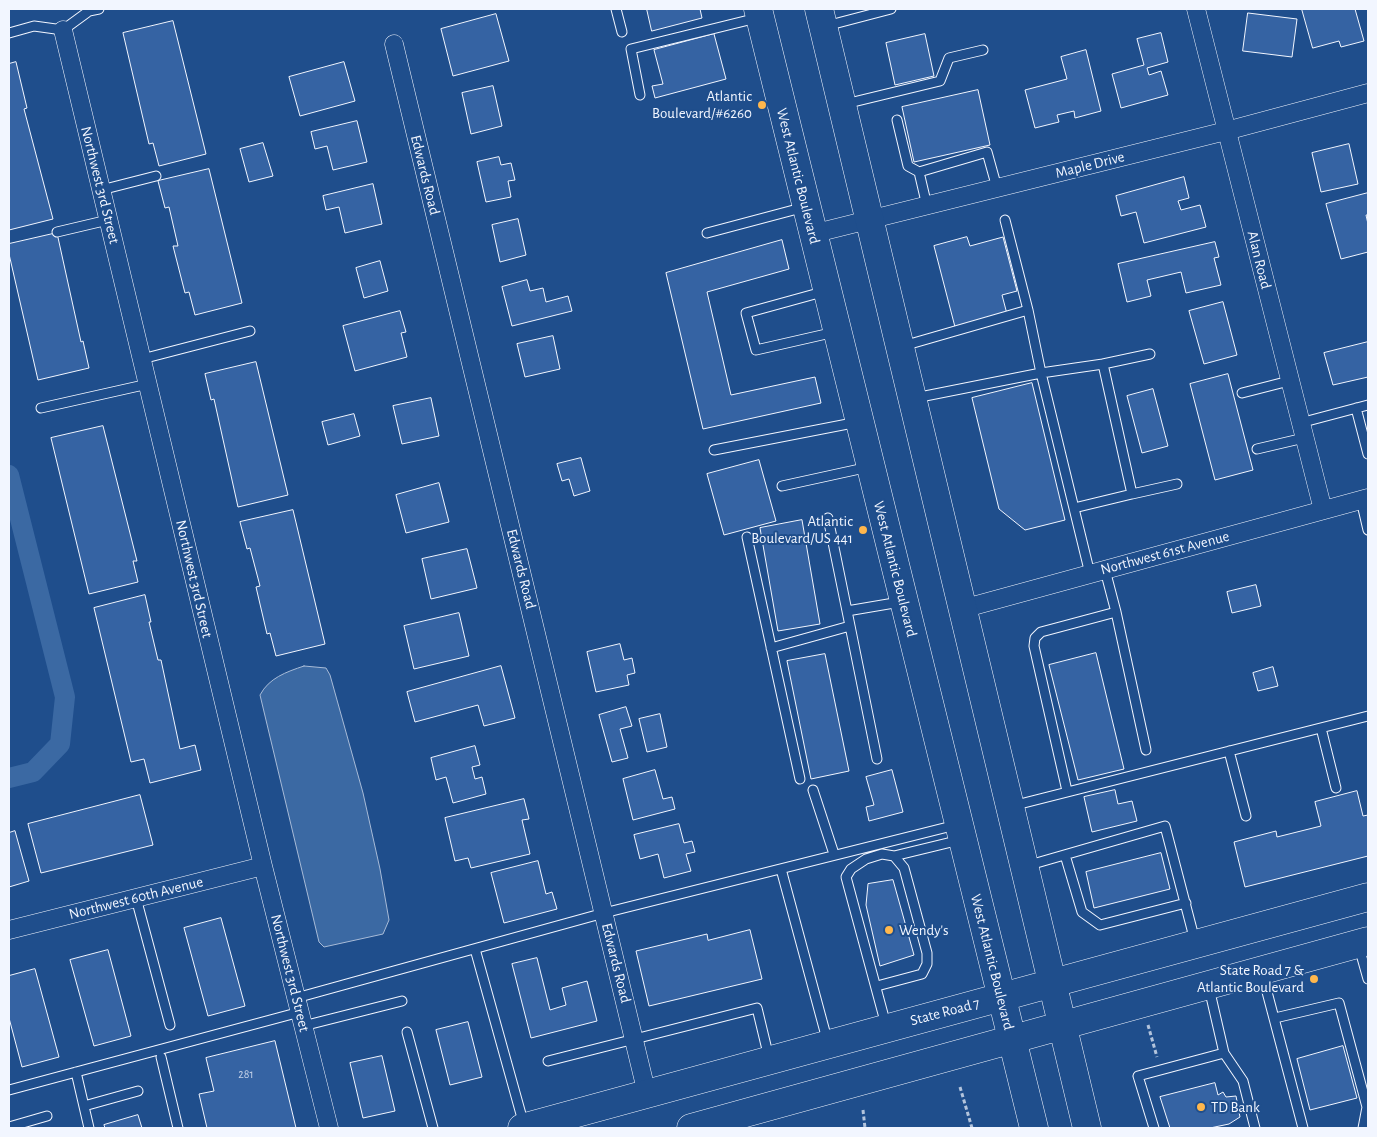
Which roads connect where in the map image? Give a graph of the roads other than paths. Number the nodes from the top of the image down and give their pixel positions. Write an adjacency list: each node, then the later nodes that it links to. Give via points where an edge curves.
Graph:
1 (99, 9): 7 (lane, via 89,11)
2 (616, 9): 8 (lane)
3 (891, 9): 6 (lane)
4 (1196, 9): 16 (street, Alan Road)
5 (759, 13): 13 (lane, via 631,49); 22 (main road, West Atlantic Boulevard)
6 (822, 18): 14 (main road)
7 (63, 30): 9 (lane, via 34,26); 20 (street, Northwest 3rd Street)
8 (622, 32)
9 (9, 33)
10 (394, 44): 88 (street, Edwards Road)
11 (983, 50): 14 (lane, via 949,58 940,81)
12 (1368, 93): 16 (street, Maple Drive)
13 (640, 95)
14 (842, 104): 24 (main road)
15 (897, 120): 17 (lane, via 908,166)
16 (1226, 131): 19 (street, Maple Drive); 38 (street, Alan Road)
17 (919, 172): 19 (lane, via 987,152); 21 (lane)
18 (156, 176): 20 (lane)
19 (997, 188): 21 (street, Maple Drive)
20 (101, 190): 23 (street, Northwest 3rd Street)
21 (927, 206): 24 (street, Maple Drive)
22 (806, 207): 27 (lane); 28 (main road, West Atlantic Boulevard)
23 (108, 220): 26 (lane); 35 (street, Northwest 3rd Street)
24 (870, 220): 28 (street, Maple Drive); 33 (main road)
25 (1005, 220): 30 (lane)
26 (57, 232)
27 (707, 233)
28 (812, 234): 29 (main road, West Atlantic Boulevard)
29 (826, 290): 32 (main road, West Atlantic Boulevard); 32 (lane, via 746,313 756,350)
30 (1028, 310): 33 (lane); 37 (lane)
31 (250, 331): 35 (lane)
32 (836, 331): 45 (main road, West Atlantic Boulevard)
33 (900, 346): 41 (main road)
34 (1150, 354): 36 (lane)
35 (142, 359): 39 (street, Northwest 3rd Street)
36 (1102, 364): 37 (lane); 53 (lane)
37 (1041, 373): 41 (lane); 55 (lane)
38 (1290, 381): 40 (lane); 46 (street, Alan Road)
39 (148, 384): 43 (lane); 82 (street, Northwest 3rd Street)
40 (1242, 393)
41 (913, 399): 62 (main road)
42 (1368, 405): 44 (lane)
43 (41, 408)
44 (1356, 408): 46 (lane); 49 (lane)
45 (858, 422): 48 (lane); 50 (main road, West Atlantic Boulevard)
46 (1302, 430): 47 (lane); 56 (street, Alan Road)
47 (1257, 449)
48 (714, 450)
49 (1368, 454)
50 (870, 467): 52 (lane); 61 (main road, West Atlantic Boulevard)
51 (1177, 484): 53 (lane)
52 (782, 486)
53 (1132, 494): 55 (lane)
54 (1365, 499): 56 (street, Northwest 61st Avenue); 58 (lane)
55 (1074, 508): 60 (lane)
56 (1323, 510): 60 (street, Northwest 61st Avenue)
57 (828, 518): 63 (lane)
58 (1368, 530)
59 (747, 537): 66 (lane)
60 (1097, 572): 62 (street, Northwest 61st Avenue); 64 (lane)
61 (903, 602): 63 (lane); 78 (main road, West Atlantic Boulevard)
62 (962, 609): 76 (main road)
63 (847, 611): 65 (lane)
64 (1116, 612): 69 (lane); 75 (lane, via 1041,632 1035,638 1034,646)
65 (850, 626): 66 (lane); 71 (lane)
66 (771, 648): 72 (lane)
67 (1368, 716): 68 (lane)
68 (1321, 728): 70 (lane); 73 (lane)
69 (1146, 750)
70 (1229, 751): 75 (lane); 77 (lane)
71 (877, 759)
72 (800, 780)
73 (1336, 788)
74 (813, 790): 79 (lane)
75 (1067, 791): 76 (lane)
76 (1010, 806): 83 (main road)
77 (1246, 816)
78 (960, 832): 79 (lane); 81 (lane); 98 (main road, West Atlantic Boulevard)
79 (834, 854): 84 (lane)
80 (1065, 855): 83 (lane); 87 (lane, via 1082,912 1100,925); 87 (lane, via 1165,826)
81 (894, 856): 97 (lane, via 882,854 866,859 851,869 846,877); 97 (lane, via 904,868 927,953 927,964 922,974)
82 (263, 866): 86 (street, Northwest 60th Avenue); 100 (street, Northwest 3rd Street)
83 (1025, 866): 95 (main road)
84 (781, 869): 88 (lane); 108 (lane)
85 (1368, 897): 91 (main road, State Road 7)
86 (136, 898): 89 (street, Northwest 60th Avenue); 102 (lane)
87 (1186, 903): 91 (lane)
88 (604, 913): 92 (lane); 106 (street, Edwards Road)
89 (9, 930)
90 (1363, 943): 93 (main road); 94 (lane)
91 (1196, 944): 95 (main road, State Road 7)
92 (475, 949): 100 (lane); 125 (lane)
93 (1261, 971): 96 (main road); 101 (lane)
94 (1368, 979)
95 (1053, 984): 98 (main road, State Road 7); 103 (main road)
96 (1208, 985): 103 (main road); 109 (lane)
97 (877, 986): 104 (lane)
98 (1001, 997): 104 (main road, State Road 7); 107 (main road, West Atlantic Boulevard)
99 (402, 1002): 100 (lane)
100 (300, 1012): 113 (lane); 121 (street, Northwest 3rd Street)
101 (1275, 1018): 118 (lane, via 1340,1002); 131 (lane)
102 (170, 1025)
103 (1062, 1025): 107 (main road); 128 (main road)
104 (887, 1028): 108 (main road, State Road 7)
105 (407, 1032): 124 (lane)
106 (634, 1039): 111 (lane, via 757,1008); 112 (lane); 116 (street, Edwards Road)
107 (1012, 1040): 126 (main road); 127 (main road, West Atlantic Boulevard)
108 (828, 1044): 111 (main road, State Road 7)
109 (1224, 1053): 129 (lane, via 1138,1076); 130 (lane, via 1243,1081)
110 (161, 1057): 123 (lane)
111 (770, 1060): 116 (main road, State Road 7)
112 (548, 1061)
113 (76, 1072): 114 (lane); 117 (lane)
114 (9, 1090)
115 (138, 1091): 117 (lane)
116 (647, 1094): 125 (main road, State Road 7)
117 (84, 1106): 122 (lane)
118 (1368, 1107): 132 (lane)
119 (47, 1116): 120 (lane)
120 (9, 1127)
121 (325, 1127)
122 (89, 1128)
123 (178, 1128)
124 (433, 1128)
125 (524, 1128)
126 (691, 1128)
127 (1034, 1128)
128 (1087, 1128)
129 (1154, 1128)
130 (1254, 1128)
131 (1303, 1128)
132 (1363, 1128)

